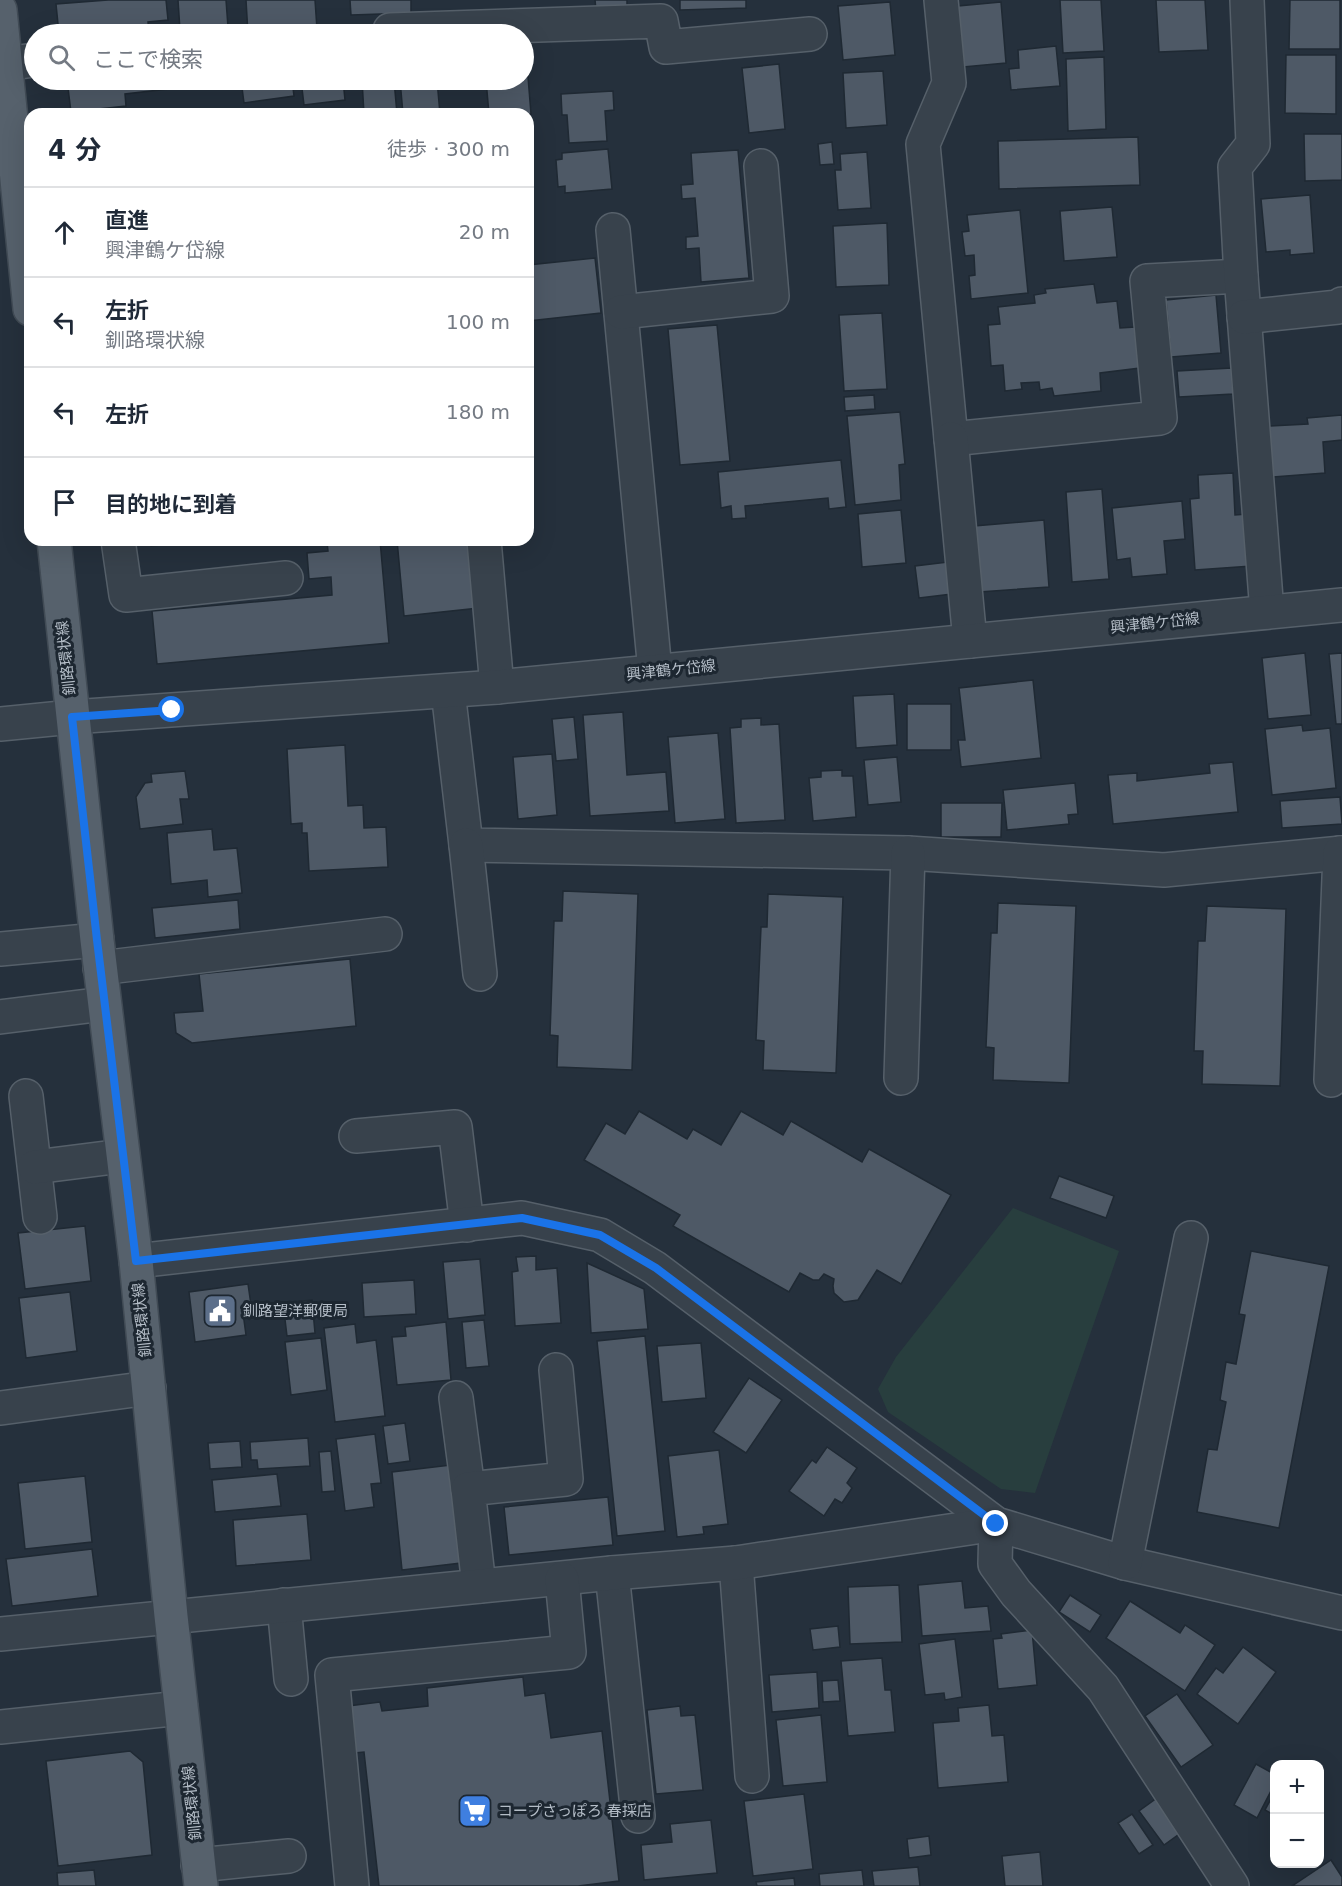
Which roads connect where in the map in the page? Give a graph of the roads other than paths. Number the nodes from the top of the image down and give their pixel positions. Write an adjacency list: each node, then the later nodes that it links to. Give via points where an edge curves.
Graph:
1 (941, 0): 16 (street, via 949,83 923,144)
2 (1247, 0): 12 (street, via 1253,144 1236,167)
3 (0, 10): 7 (main road)
4 (661, 11): 5 (street); 6 (street, via 666,46)
5 (476, 24)
6 (810, 34)
7 (20, 62): 9 (main road)
8 (761, 166): 14 (street, via 772,296)
9 (23, 177): 10 (main road)
10 (24, 193)
11 (613, 230): 14 (street)
12 (1241, 276): 15 (street); 16 (street, via 1147,281 1160,418)
13 (1342, 304): 15 (street)
14 (621, 312): 24 (street)
15 (1244, 317): 22 (street)
16 (951, 439): 23 (street)
17 (55, 546): 27 (main road, 釧路環状線)
18 (119, 546): 20 (street, via 126,595)
19 (484, 546): 25 (street)
20 (286, 578)
21 (1342, 605): 22 (street, 興津鶴ケ岱線)
22 (1267, 612): 23 (street, 興津鶴ケ岱線)
23 (970, 641): 24 (street, 興津鶴ケ岱線)
24 (655, 671): 25 (street, 興津鶴ケ岱線)
25 (496, 687): 26 (street, 興津鶴ケ岱線)
26 (448, 691): 27 (street, 興津鶴ケ岱線); 29 (street)
27 (72, 717): 28 (street, 興津鶴ケ岱線); 34 (main road, 釧路環状線)
28 (0, 724)
29 (466, 845): 30 (street); 35 (street)
30 (908, 853): 31 (street, via 1164,870); 38 (street)
31 (1341, 853): 39 (street)
32 (385, 934): 34 (street)
33 (0, 949): 34 (street)
34 (98, 954): 36 (main road, 釧路環状線)
35 (480, 974)
36 (104, 1004): 37 (street); 42 (main road, 釧路環状線)
37 (0, 1017)
38 (901, 1078)
39 (1331, 1080)
40 (26, 1096): 43 (street)
41 (356, 1136): 45 (street, via 455,1127)
42 (122, 1155): 43 (street); 47 (main road, 釧路環状線)
43 (34, 1167): 44 (street)
44 (40, 1217)
45 (467, 1225): 47 (street); 53 (street, via 522,1218 600,1235 656,1268)
46 (1191, 1238): 55 (street)
47 (136, 1261): 49 (main road, 釧路環状線)
48 (556, 1370): 52 (street, via 566,1479)
49 (149, 1388): 51 (street); 61 (main road, 釧路環状線)
50 (456, 1398): 52 (street)
51 (1, 1408)
52 (468, 1489): 58 (street)
53 (996, 1524): 54 (street); 55 (street); 71 (street, via 995,1564 1016,1593 1103,1688)
54 (736, 1563): 56 (street); 66 (street)
55 (1125, 1563): 60 (street)
56 (612, 1573): 57 (street); 67 (street)
57 (562, 1579): 58 (street); 70 (street, via 569,1652 332,1676)
58 (479, 1587): 59 (street)
59 (284, 1605): 61 (street); 63 (street)
60 (1342, 1612)
61 (171, 1616): 62 (street); 64 (main road, 釧路環状線)
62 (0, 1634)
63 (291, 1679)
64 (181, 1708): 65 (street); 69 (main road, 釧路環状線)
65 (0, 1727)
66 (752, 1776)
67 (638, 1816)
68 (289, 1856): 69 (street)
69 (200, 1875)
70 (352, 1886)
71 (1232, 1886)

